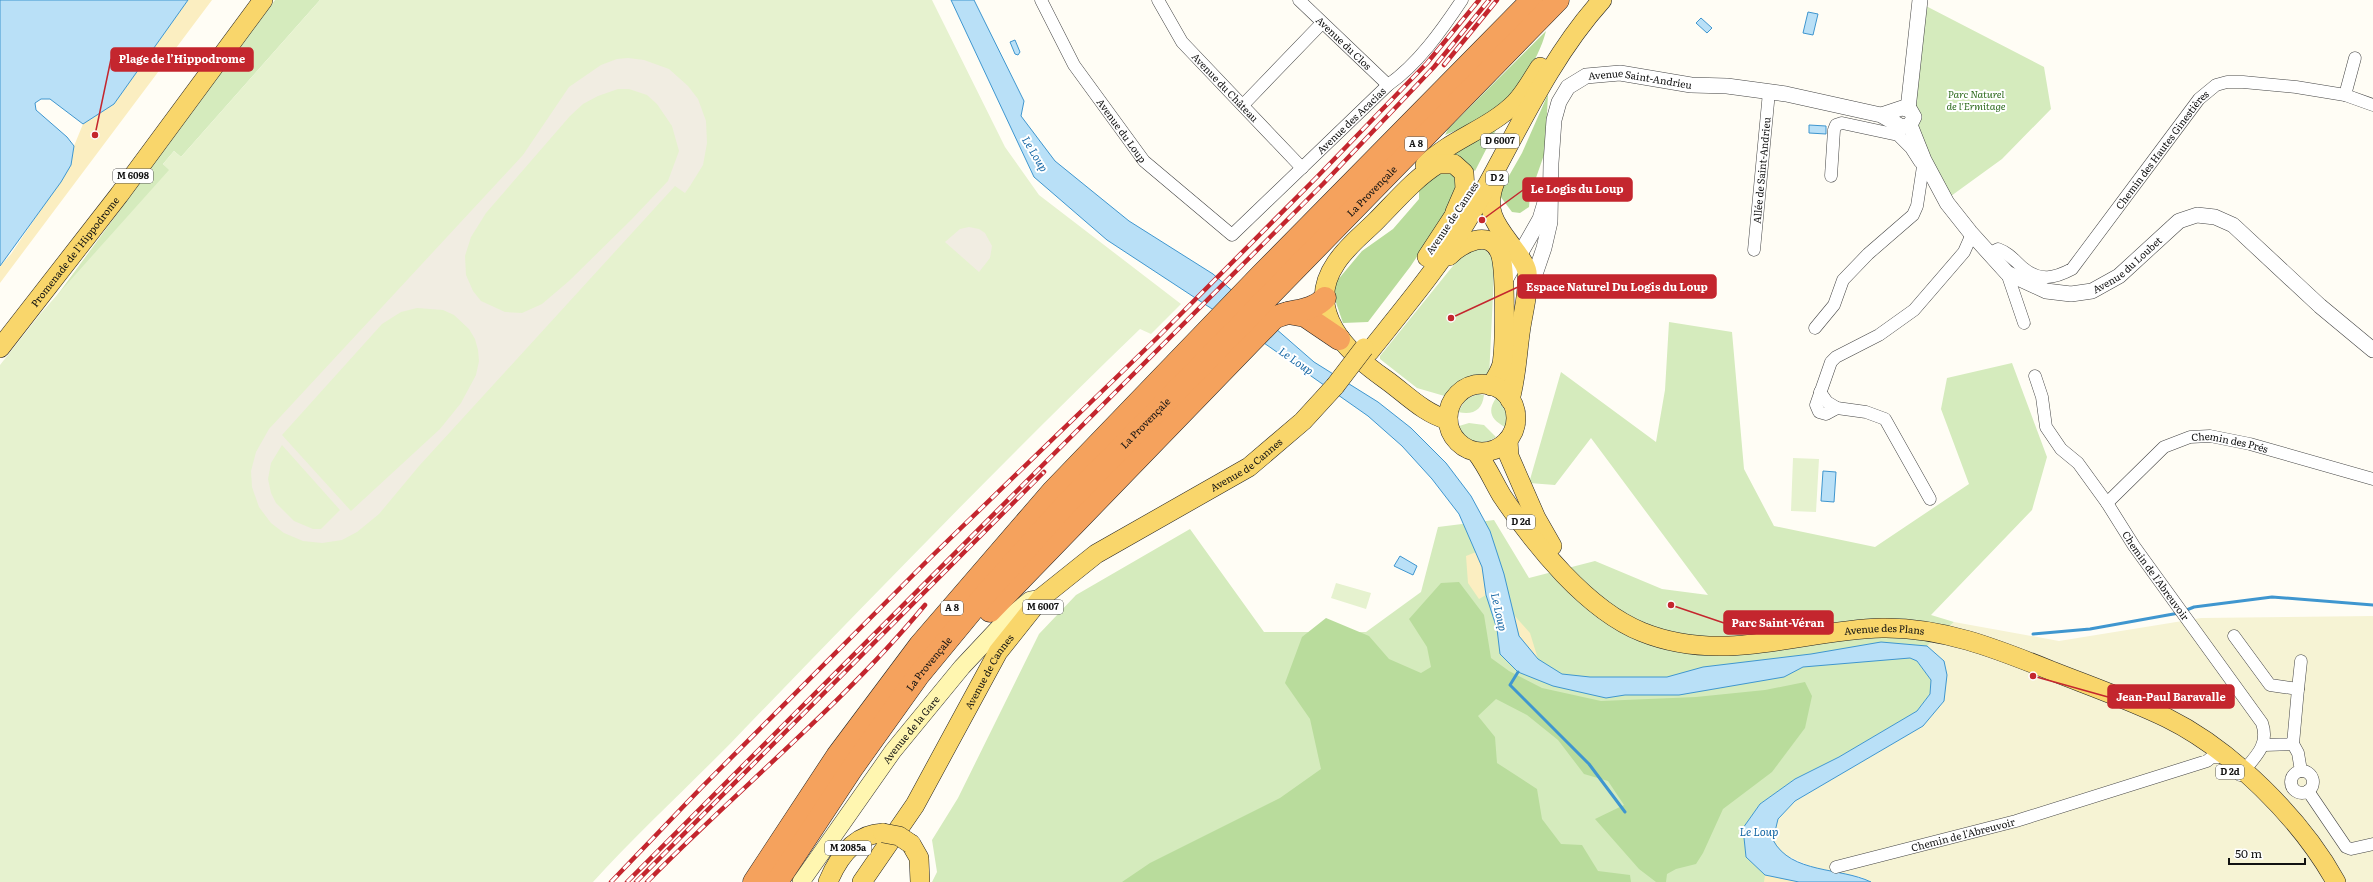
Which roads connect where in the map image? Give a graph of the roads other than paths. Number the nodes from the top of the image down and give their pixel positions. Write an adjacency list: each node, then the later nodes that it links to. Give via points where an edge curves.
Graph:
1 (248, 0): 45 (main road, Promenade de l'Hippodrome / M 6098, via 138,151)
2 (262, 0): 47 (main road, Promenade de l'Hippodrome / M 6098, via 120,195)
3 (1041, 0): 30 (street, Avenue du Loup, via 1074,65 1144,161)
4 (1158, 0): 18 (street, Avenue du Château, via 1182,42)
5 (1299, 0): 12 (street, Avenue du Clos)
6 (1462, 0): 15 (street, Avenue des Acacias, via 1429,45)
7 (1532, 0): 37 (highway, La Provençale / A 8)
8 (1558, 0): 37 (highway, La Provençale / A 8)
9 (1589, 0): 14 (main road, Avenue de Cannes / D 6007, via 1564,29)
10 (1602, 0): 21 (main road, D 6007, via 1567,45)
11 (1920, 0): 20 (street)
12 (1322, 23): 15 (street, Avenue du Clos); 18 (street)
13 (2355, 58): 17 (street)
14 (1540, 67): 26 (main road, via 1516,102 1440,152 1404,187); 27 (main road, Avenue de Cannes / D 6007, via 1498,146 1471,192)
15 (1388, 85): 23 (street, Avenue des Acacias)
16 (1769, 92): 20 (street, Avenue Saint-Andrieu / D 2, via 1881,115); 25 (street, Avenue Saint-Andrieu / D 2, via 1727,86 1691,85 1620,73 1586,76 1568,87 1558,102 1554,120); 33 (street, Allée de Saint-Andrieu)
17 (2345, 95): 19 (street, Chemin des Hautes Ginestières); 34 (street, Chemin des Hautes Ginestières, via 2250,82 2216,85 2199,99 2072,269 2056,278 2038,276 2024,269 2007,252 1998,249)
18 (1243, 105): 23 (street, Avenue du Château)
19 (2373, 105)
20 (1903, 116): 22 (street, Avenue du Loubet)
21 (1521, 124): 31 (main road, D 2, via 1491,194 1490,209); 38 (main road, Avenue de Cannes / D 6007, via 1471,214)
22 (1923, 163): 24 (street, via 1898,135 1842,123 1836,125 1834,130); 29 (street, Avenue du Loubet, via 1947,203); 44 (street, via 1917,206 1913,215 1868,254 1843,280 1834,305)
23 (1302, 168): 30 (street, Avenue des Acacias)
24 (1831, 176)
25 (1549, 188): 28 (street, D 2, via 1542,212); 32 (street, Avenue Saint-Andrieu / D 2, via 1551,211)
26 (1395, 201): 27 (main road, via 1432,167 1449,162 1462,169 1465,177 1465,189); 40 (main road, via 1336,262 1327,283)
27 (1455, 212): 48 (main road, Avenue de Cannes / D 6007)
28 (1532, 232): 31 (street); 32 (street, via 1542,240); 35 (street, D 2)
29 (1972, 234): 34 (street, Avenue du Loubet); 62 (street, via 1964,252 1914,310 1831,362 1820,392 1827,402 1837,408 1866,412 1885,419)
30 (1232, 235)
31 (1499, 239): 35 (main road, D 2); 38 (main road, via 1475,239 1462,244); 39 (main road, D 2)
32 (1544, 248): 35 (street, via 1532,255); 41 (street, Avenue Saint-Andrieu / D 2)
33 (1754, 250)
34 (1990, 253): 36 (street, Avenue du Loubet)
35 (1519, 255): 39 (street, D 2); 41 (main road, D 2, via 1527,273)
36 (2007, 273): 43 (street); 49 (street, Avenue du Loubet, via 2046,291 2071,294 2092,291 2119,276 2179,221 2197,215 2215,217 2233,225 2320,306)
37 (1268, 282): 50 (highway, La Provençale / A 8)
38 (1425, 282): 48 (main road, Avenue de Cannes / D 6007)
39 (1504, 282): 52 (main road, D 2, via 1502,364)
40 (1325, 298): 42 (highway, via 1312,307); 46 (main road, via 1327,315)
41 (1527, 298): 56 (main road, D 2, via 1521,327 1518,365)
42 (1279, 317): 46 (highway, via 1305,316); 72 (highway, via 1220,373 977,625)
43 (2024, 323)
44 (1815, 328)
45 (0, 331)
46 (1339, 339): 54 (main road, via 1364,363)
47 (0, 348)
48 (1366, 350): 53 (main road, Avenue de Cannes / D 6007, bridge)
49 (2373, 350)
50 (1187, 365): 72 (highway, La Provençale / A 8, via 989,590 918,676); 76 (highway, La Provençale / A 8, via 1052,492 920,645 837,756)
51 (2035, 376): 63 (street, Chemin de l'Abreuvoir, via 2042,397 2046,427 2061,449 2078,463)
52 (1491, 386): 55 (main road, via 1475,385 1466,388); 56 (main road, via 1499,389)
53 (1338, 388): 58 (main road, Avenue de Cannes / M 6007)
54 (1408, 395): 55 (main road, via 1425,400); 57 (main road, via 1422,408)
55 (1454, 399): 57 (main road)
56 (1510, 400): 59 (main road, via 1516,421)
57 (1448, 420): 60 (main road, via 1455,440)
58 (1306, 423): 65 (main road, Avenue de Cannes / M 6007, via 1249,467 1096,554); 81 (main road, Avenue de Cannes / M 6007, via 1282,451 1252,474 1069,583 1038,612 1016,638 945,771)
59 (1508, 440): 60 (main road, via 1491,451); 64 (main road, Avenue des Plans / D 2d, via 1509,456 1534,513)
60 (1476, 452): 64 (main road, Avenue des Plans / D 2d, via 1511,510)
61 (2373, 479): 63 (street, Chemin des Prés, via 2250,444 2210,436 2190,437 2164,447)
62 (1930, 499)
63 (2107, 503): 70 (street, Chemin de l'Abreuvoir, via 2134,546 2262,723 2266,732)
64 (1575, 585): 71 (main road, Avenue des Plans / D 2d, via 1619,621 1663,639 1694,645 1765,644 1881,628 1930,631 1958,636 2006,652 2104,692)
65 (1041, 598): 78 (main road, Avenue de la Gare, via 1030,600 1006,620 962,667 893,751); 80 (main road, Avenue de Cannes / M 6007, via 998,652 915,805)
66 (2234, 636): 68 (street, via 2270,685)
67 (2301, 661): 68 (street)
68 (2298, 689): 69 (street)
69 (2293, 744): 70 (street); 74 (street, via 2298,753 2301,771 2308,772 2313,778 2313,785 2308,791 2346,846 2351,849)
70 (2264, 745): 73 (street)
71 (2218, 757): 73 (main road, Avenue des Plans / D 2d); 75 (street, Chemin de l'Abreuvoir, via 2016,821)
72 (853, 767): 77 (highway, La Provençale / A 8)
73 (2241, 774): 83 (main road, Avenue des Plans / D 2d, via 2304,845); 84 (main road, Avenue des Plans / D 2d, via 2277,802 2296,824)
74 (2373, 844)
75 (1836, 867)
76 (754, 882)
77 (777, 882)
78 (801, 882)
79 (828, 882): 82 (main road, M 2085a, bridge, via 848,849 867,835 883,833 899,836 911,844 919,858)
80 (862, 882)
81 (874, 882)
82 (920, 882)
83 (2331, 882)
84 (2336, 882)

